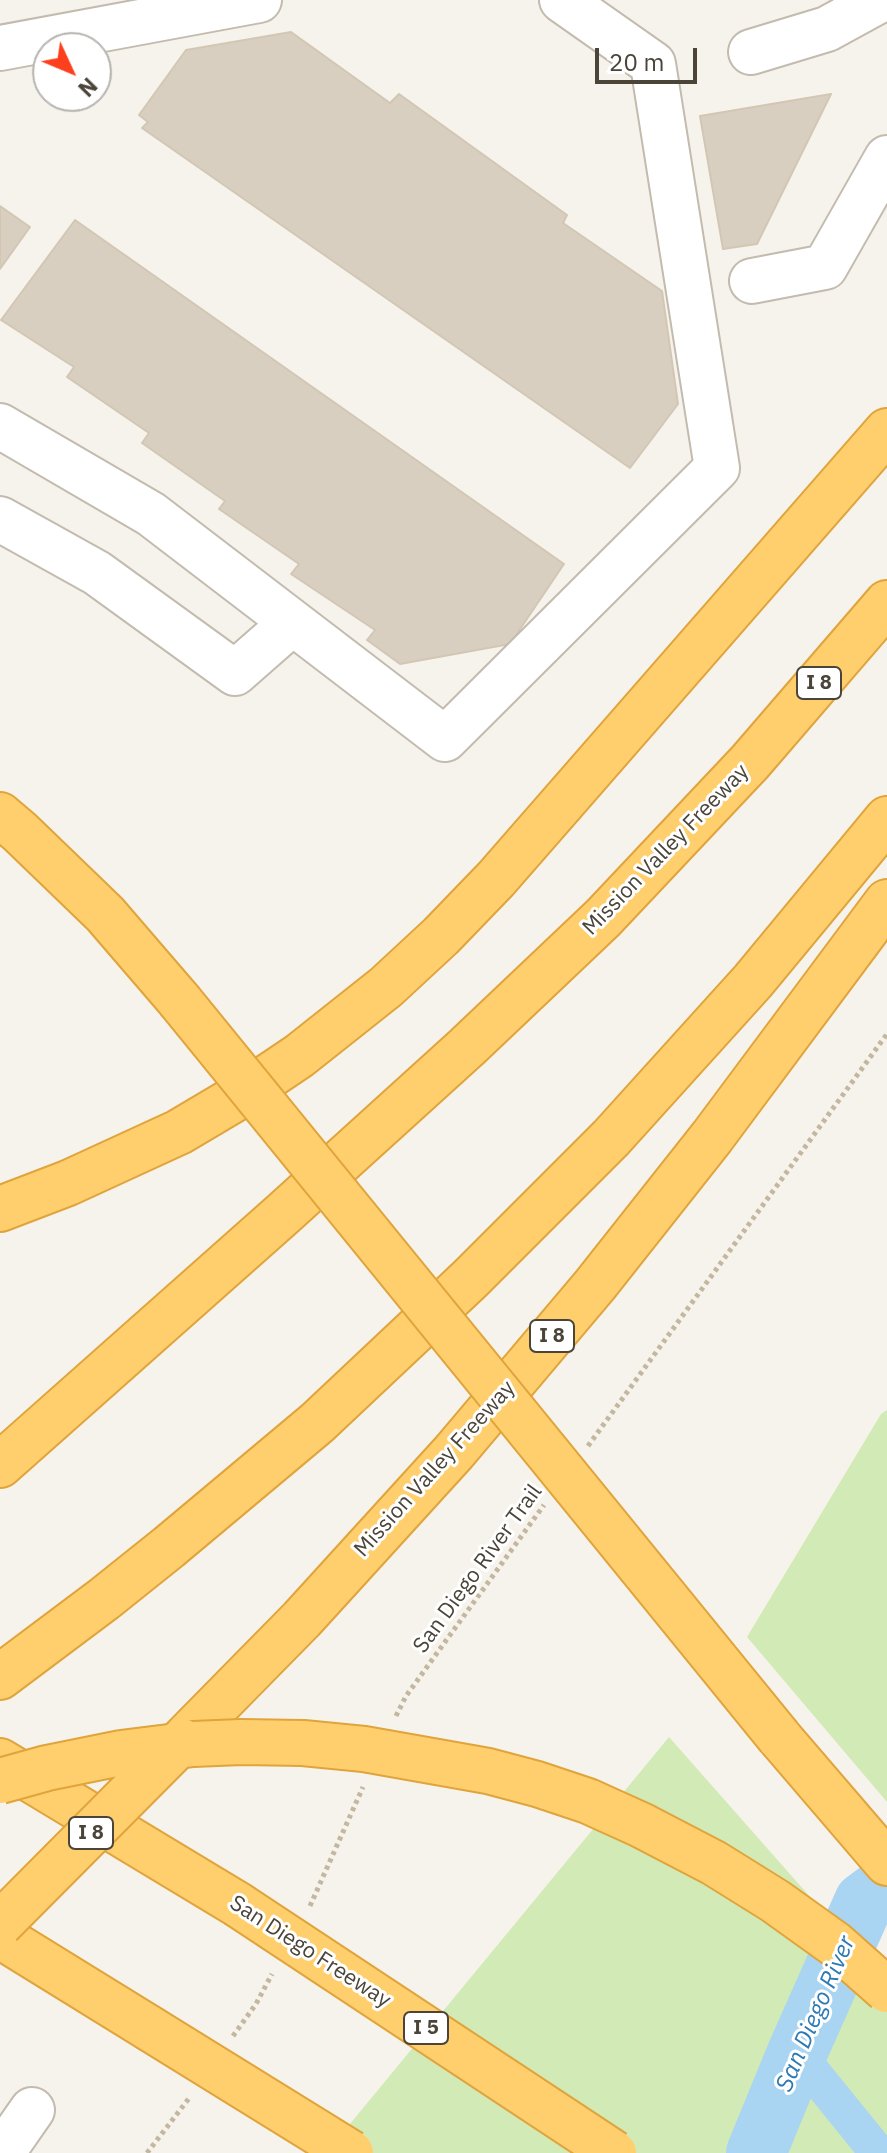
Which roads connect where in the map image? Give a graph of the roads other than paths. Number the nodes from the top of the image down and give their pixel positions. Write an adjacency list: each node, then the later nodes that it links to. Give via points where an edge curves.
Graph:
1 (259, 0): 4 (street)
2 (562, 0): 12 (street, via 653,64 717,468 445,739)
3 (879, 15): 5 (street)
4 (0, 48)
5 (751, 52)
6 (887, 158): 7 (street, via 825,267)
7 (752, 281)
8 (0, 426): 12 (street, via 151,514)
9 (887, 431): 16 (highway, via 496,879 386,987 299,1056 179,1132)
10 (0, 519): 12 (street, via 97,573 235,673)
11 (887, 603): 17 (highway, Mission Valley Freeway / I 8, via 750,762 603,918 444,1068)
12 (292, 623)
13 (0, 815): 21 (highway, bridge, via 105,914 179,1000)
14 (887, 819): 18 (highway, via 753,981 611,1138 470,1279 317,1423 169,1547)
15 (887, 902): 22 (highway, Mission Valley Freeway / I 8, bridge, via 712,1137 454,1452 302,1619)
16 (0, 1209)
17 (0, 1465)
18 (0, 1677)
19 (0, 1761): 28 (highway, San Diego Freeway / I 5, bridge, via 237,1904)
20 (0, 1781): 24 (highway, bridge, via 121,1753 241,1742 364,1749 488,1771 588,1801 714,1863 835,1944)
21 (887, 1863)
22 (0, 1924)
23 (0, 1936): 27 (highway, bridge)
24 (887, 1990)
25 (32, 2110): 26 (street)
26 (2, 2153)
27 (351, 2153)
28 (614, 2153)

